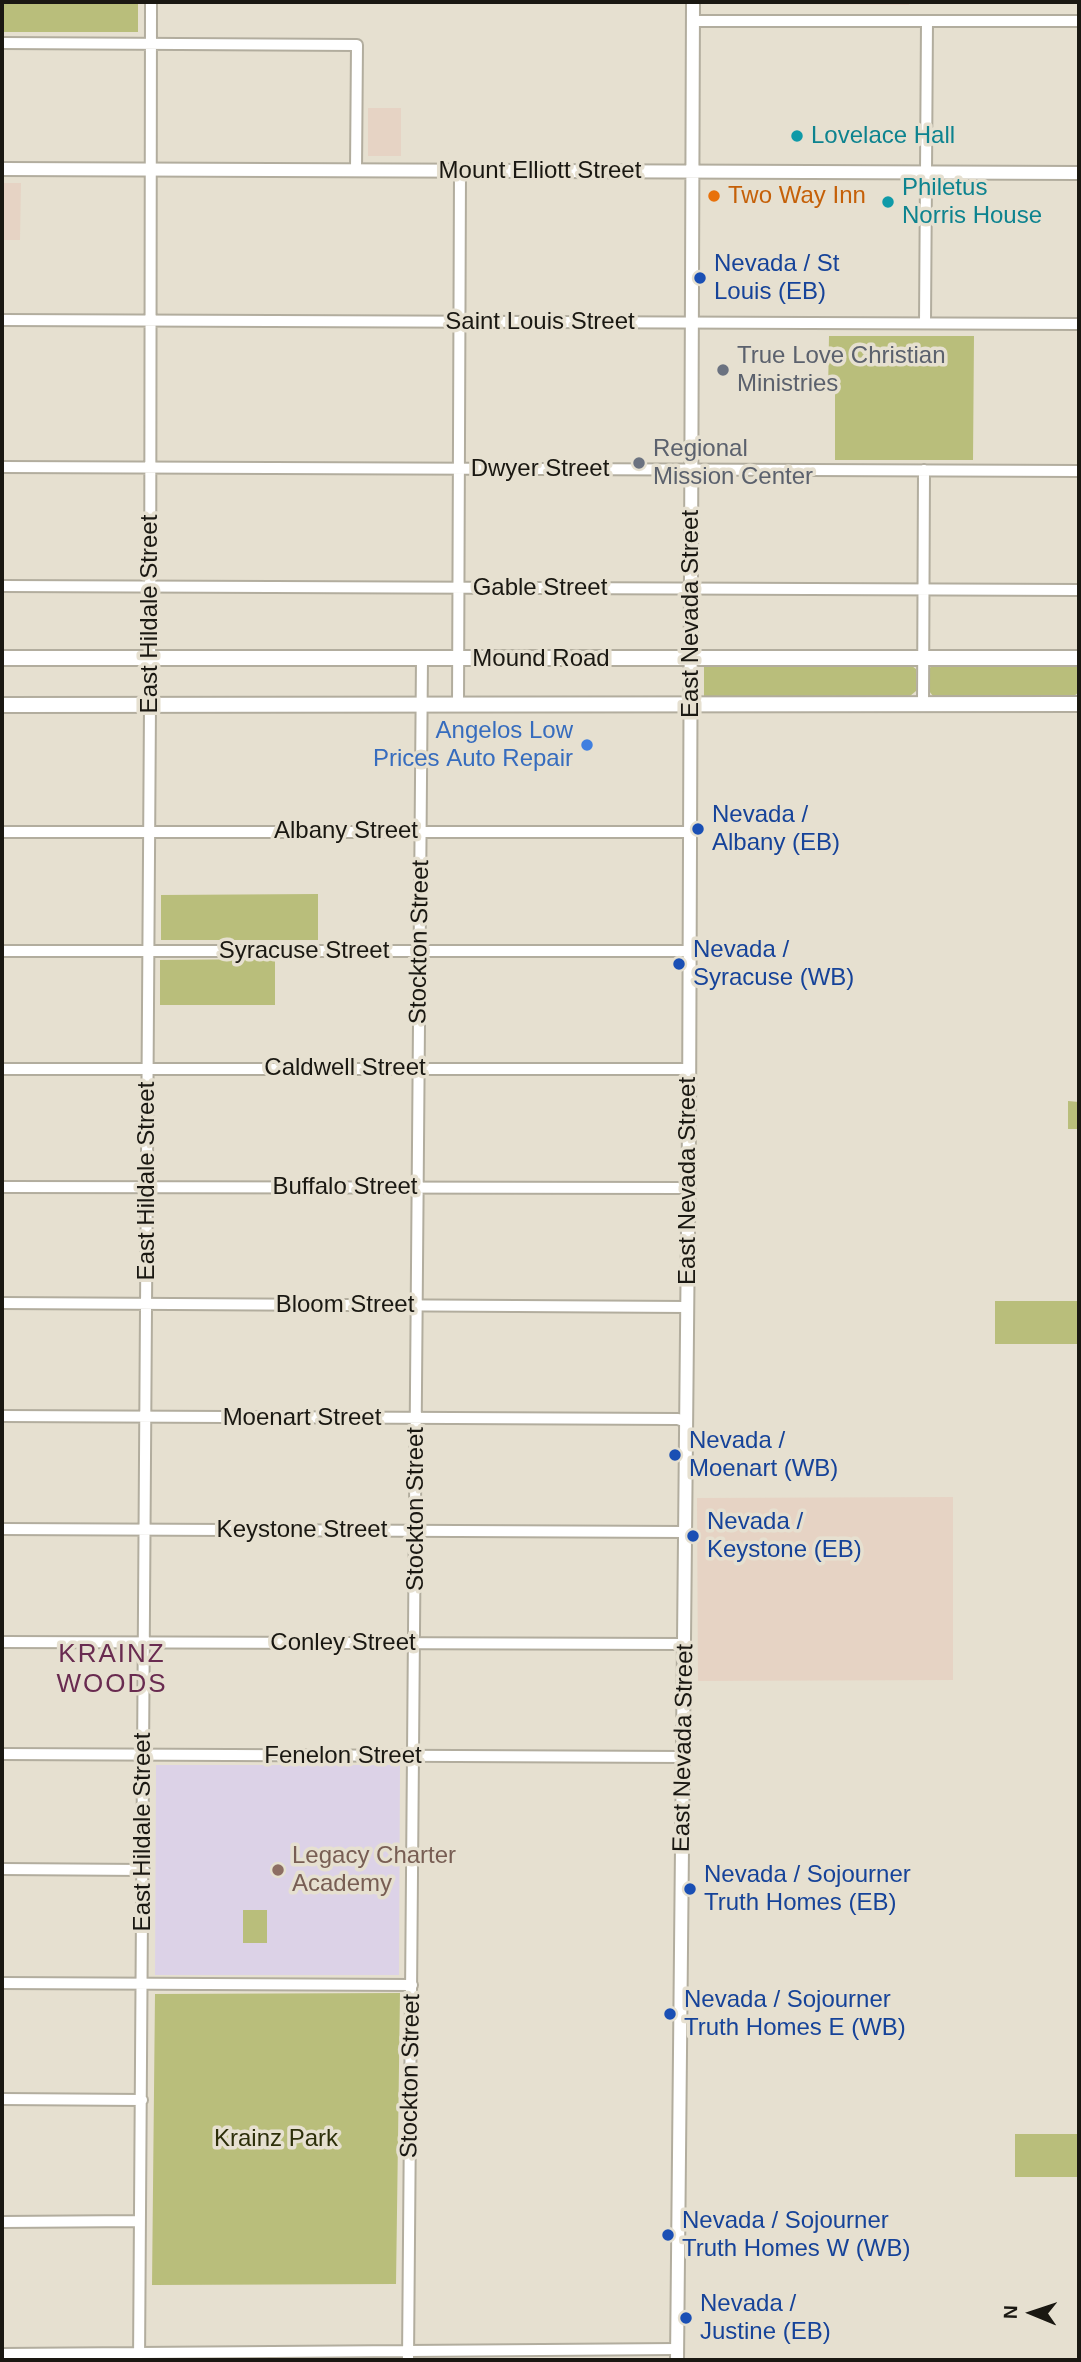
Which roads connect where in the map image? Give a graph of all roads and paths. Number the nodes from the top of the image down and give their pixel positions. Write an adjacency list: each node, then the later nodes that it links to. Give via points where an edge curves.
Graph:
1 (151, 2): 7 (street, East Hildale Street)
2 (693, 2): 3 (street, East Nevada Street)
3 (693, 21): 4 (street); 12 (street, East Nevada Street)
4 (927, 21): 5 (street); 13 (street)
5 (1079, 22)
6 (2, 43): 7 (street)
7 (150, 44): 9 (street, East Hildale Street); 10 (street, via 357,45)
8 (2, 169): 9 (street, Mount Elliott Street)
9 (150, 169): 10 (street, Mount Elliott Street); 16 (street, East Hildale Street)
10 (356, 170): 11 (street, Mount Elliott Street)
11 (460, 171): 12 (street, Mount Elliott Street); 17 (street)
12 (693, 171): 13 (street, Mount Elliott Street); 18 (street, East Nevada Street)
13 (926, 173): 14 (street, Mount Elliott Street); 19 (street)
14 (1079, 173)
15 (2, 320): 16 (street, Saint Louis Street)
16 (151, 321): 17 (street, Saint Louis Street); 22 (street, East Hildale Street)
17 (459, 321): 18 (street, Saint Louis Street); 23 (street)
18 (692, 323): 19 (street, Saint Louis Street); 24 (street, East Nevada Street)
19 (925, 323): 20 (street, Saint Louis Street)
20 (1079, 324)
21 (2, 467): 22 (street, Dwyer Street)
22 (151, 467): 23 (street, Dwyer Street); 28 (street, East Hildale Street)
23 (459, 468): 24 (street, Dwyer Street); 29 (street)
24 (692, 469): 25 (street, Dwyer Street); 30 (street, East Nevada Street)
25 (924, 470): 26 (street, Dwyer Street); 31 (street)
26 (1079, 471)
27 (2, 586): 28 (street, Gable Street)
28 (150, 587): 29 (street, Gable Street); 35 (street, East Hildale Street)
29 (458, 588): 30 (street, Gable Street); 37 (street)
30 (691, 588): 31 (street, Gable Street); 38 (street, East Nevada Street)
31 (923, 589): 32 (street, Gable Street); 39 (street)
32 (1079, 590)
33 (1079, 657): 39 (main road, Mound Road)
34 (2, 658): 35 (main road, Mound Road)
35 (150, 658): 36 (main road, Mound Road); 42 (street, East Hildale Street)
36 (422, 658): 37 (main road, Mound Road); 43 (street, Stockton Street)
37 (459, 659): 38 (main road, Mound Road); 44 (street)
38 (691, 659): 39 (main road, Mound Road); 45 (street, East Nevada Street)
39 (923, 659): 46 (street)
40 (1079, 704): 46 (main road, Mound Road)
41 (2, 705): 42 (main road, Mound Road)
42 (150, 705): 43 (main road, Mound Road); 49 (street, East Hildale Street)
43 (422, 705): 44 (main road, Mound Road); 47 (street, Stockton Street)
44 (458, 705): 45 (main road, Mound Road)
45 (691, 705): 46 (main road, Mound Road); 50 (street, East Nevada Street)
46 (923, 705)
47 (421, 831): 49 (street, Albany Street); 50 (street, Albany Street); 51 (street, Stockton Street)
48 (2, 832): 49 (street, Albany Street)
49 (149, 832): 53 (street, East Hildale Street)
50 (691, 832): 54 (street, East Nevada Street)
51 (420, 950): 53 (street, Syracuse Street); 54 (street, Syracuse Street); 55 (street, Stockton Street)
52 (2, 951): 53 (street, Syracuse Street)
53 (148, 951): 57 (street, East Hildale Street)
54 (690, 951): 58 (street, East Nevada Street)
55 (419, 1068): 57 (street, Caldwell Street); 58 (street, Caldwell Street); 61 (street, Stockton Street)
56 (2, 1069): 57 (street, Caldwell Street)
57 (148, 1069): 60 (street, East Hildale Street)
58 (689, 1069): 62 (street, East Nevada Street)
59 (2, 1187): 60 (street, Buffalo Street)
60 (146, 1187): 61 (street, Buffalo Street); 64 (street, East Hildale Street)
61 (418, 1187): 62 (street, Buffalo Street); 65 (street, Stockton Street)
62 (688, 1188): 66 (street, East Nevada Street)
63 (2, 1303): 64 (street, Bloom Street)
64 (146, 1304): 65 (street, Bloom Street); 68 (street, East Hildale Street)
65 (417, 1306): 66 (street, Bloom Street); 69 (street, Stockton Street)
66 (687, 1307): 70 (street, East Nevada Street)
67 (2, 1416): 68 (street, Moenart Street)
68 (145, 1417): 69 (street, Moenart Street); 72 (street, East Hildale Street)
69 (416, 1418): 70 (street, Moenart Street, via 681,1419); 73 (street, Stockton Street)
70 (686, 1423): 74 (street, East Nevada Street)
71 (2, 1529): 72 (street, Keystone Street)
72 (145, 1530): 73 (street, Keystone Street); 76 (street, East Hildale Street)
73 (416, 1531): 74 (street, Keystone Street); 77 (street, Stockton Street)
74 (686, 1532): 78 (street, East Nevada Street)
75 (2, 1642): 76 (street, Conley Street)
76 (144, 1642): 77 (street, Conley Street); 80 (street, East Hildale Street)
77 (415, 1643): 78 (street, Conley Street); 81 (street, Stockton Street)
78 (685, 1644): 82 (street, East Nevada Street)
79 (2, 1754): 80 (street, Fenelon Street)
80 (144, 1754): 81 (street, Fenelon Street); 84 (street, East Hildale Street)
81 (414, 1756): 82 (street, Fenelon Street); 87 (street, Stockton Street)
82 (684, 1757): 93 (street, East Nevada Street)
83 (2, 1869): 84 (street)
84 (144, 1870): 86 (street, East Hildale Street)
85 (2, 1983): 86 (street)
86 (142, 1983): 87 (street); 89 (street, East Hildale Street)
87 (412, 1985): 94 (street, Stockton Street)
88 (2, 2099): 89 (street)
89 (142, 2100): 90 (street, East Hildale Street)
90 (140, 2221): 91 (street); 95 (street, East Hildale Street)
91 (2, 2222)
92 (2, 2354): 95 (street)
93 (677, 2354): 94 (street)
94 (408, 2356): 95 (street)
95 (139, 2357)

